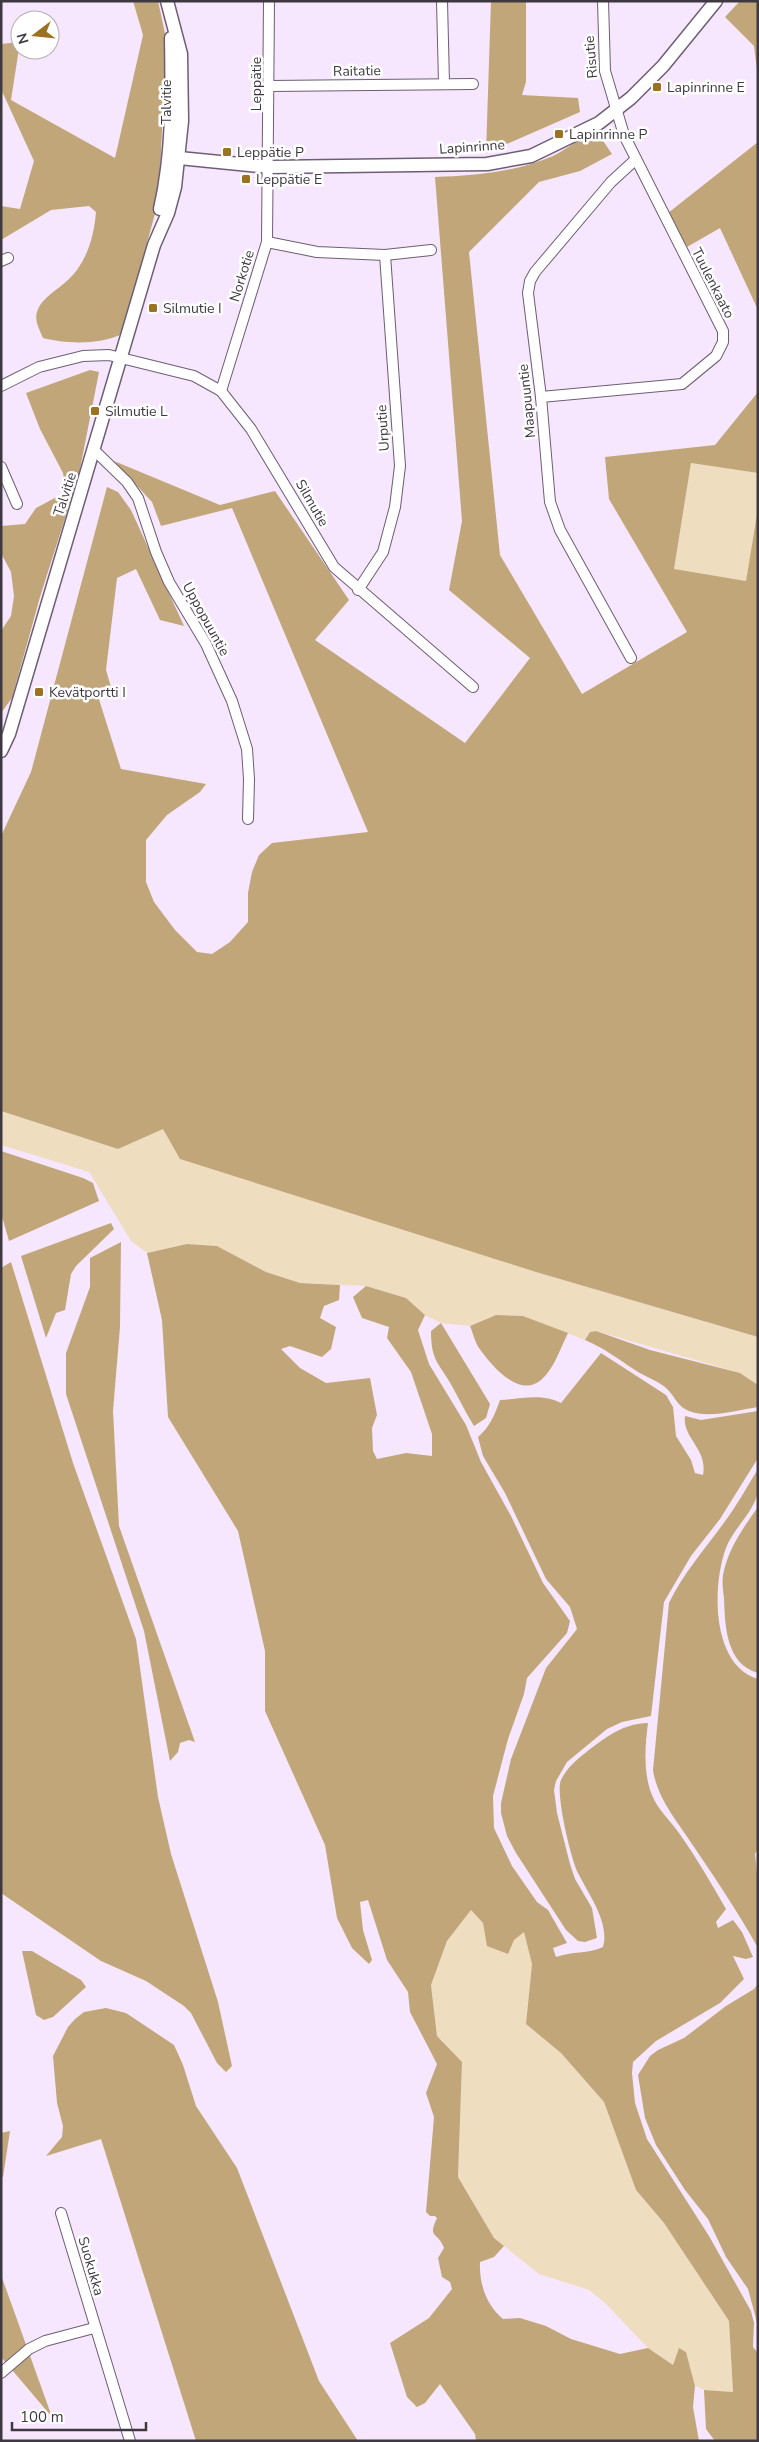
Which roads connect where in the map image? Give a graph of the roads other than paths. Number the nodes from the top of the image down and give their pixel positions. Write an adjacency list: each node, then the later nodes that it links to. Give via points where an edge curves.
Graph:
1 (167, 1): 10 (street, Talvitie, via 171,15)
2 (269, 1): 8 (street, Leppätie)
3 (442, 1): 6 (street)
4 (603, 1): 9 (street, Risutie, via 605,71)
5 (714, 2): 9 (street, Lapinrinne, via 663,66)
6 (444, 83): 7 (street, Raitatie); 8 (street, Raitatie)
7 (473, 84)
8 (270, 86): 12 (street, Leppätie)
9 (616, 110): 11 (street, Tuulenkaato); 12 (street, Lapinrinne, via 599,123 548,149 531,156 494,163)
10 (174, 157): 12 (street, Lapinrinne); 16 (street, Talvitie, via 175,187)
11 (635, 160): 19 (street, Maapuuntie, via 611,182 530,281 528,305); 19 (street, Tuulenkaato, via 723,331 722,342 716,356 682,384)
12 (270, 166): 13 (street, Norkotie)
13 (267, 242): 15 (street, via 317,252); 18 (street, Norkotie)
14 (431, 250): 15 (street)
15 (385, 255): 23 (street, Urputie, via 400,466 395,508 383,552)
16 (121, 357): 17 (street, Silmutie, via 100,355 65,360 39,367); 18 (street, Silmutie, via 194,376); 20 (street, Talvitie)
17 (1, 386)
18 (221, 391): 23 (street, Silmutie, via 265,452 334,568)
19 (541, 397): 24 (street, Maapuuntie, via 552,509 560,530)
20 (95, 451): 26 (street, Talvitie); 27 (street, Uppopuuntie, via 128,482 138,498 169,582 206,644 232,701 247,749)
21 (1, 467): 22 (street)
22 (17, 504)
23 (358, 590): 25 (street, Silmutie)
24 (631, 658)
25 (473, 688)
26 (2, 750)
27 (248, 820)
28 (61, 2213): 29 (street, Suokukka)
29 (94, 2328): 30 (street, via 45,2341); 31 (street, Suokukka)
30 (1, 2373)
31 (130, 2441)

